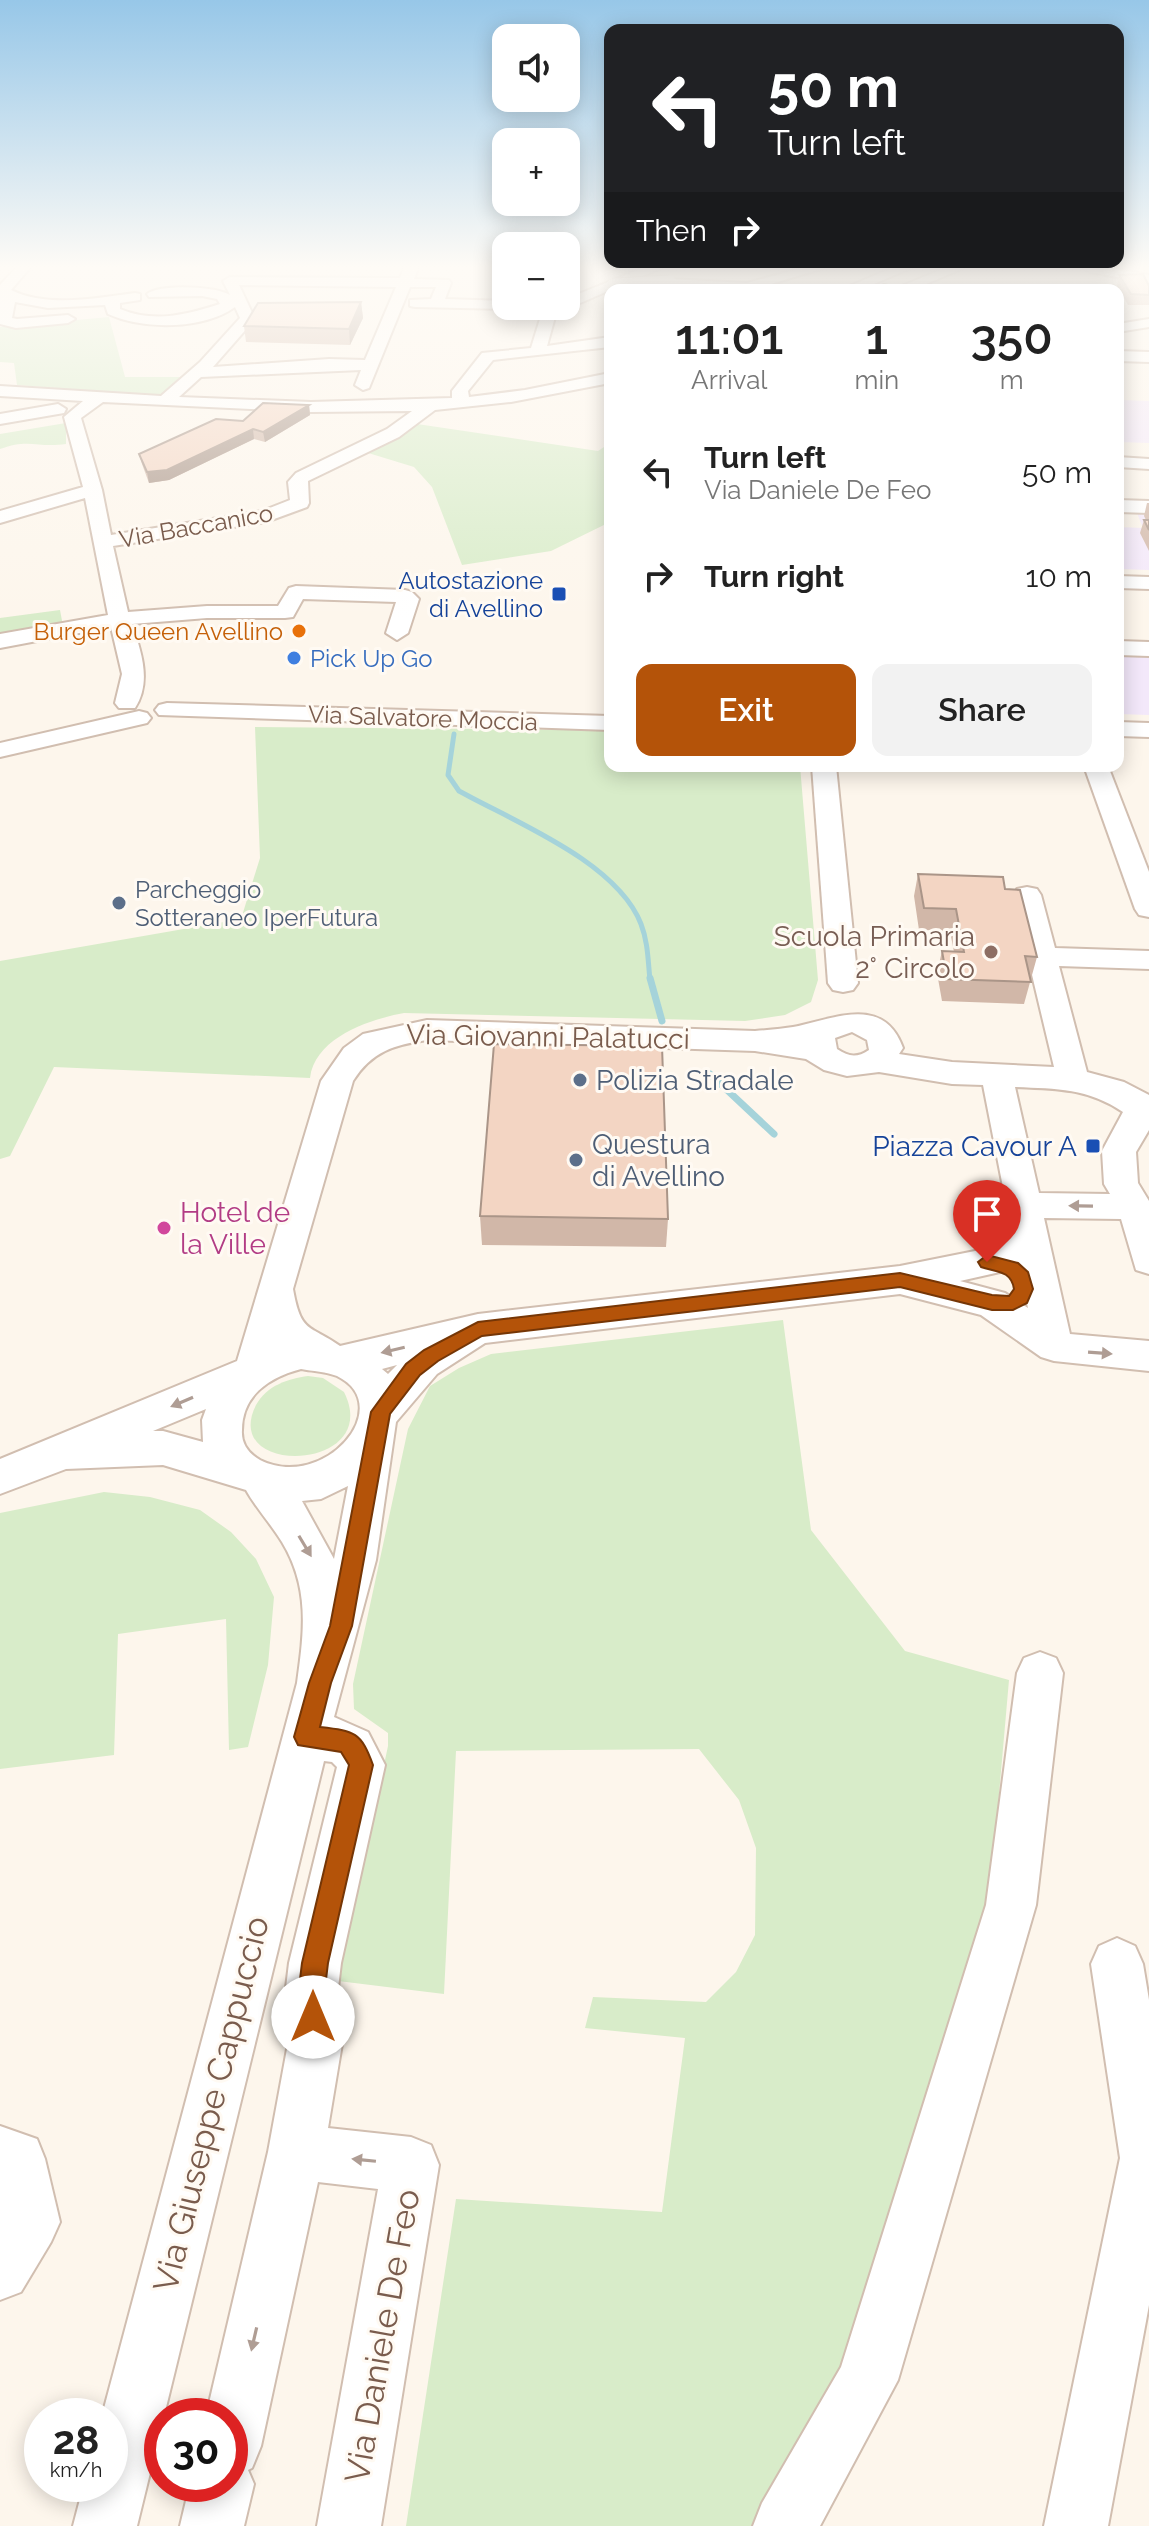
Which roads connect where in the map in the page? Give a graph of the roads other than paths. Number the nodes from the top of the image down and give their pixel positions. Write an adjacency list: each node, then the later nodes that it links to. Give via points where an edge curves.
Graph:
1 (182, 386): 6 (street)
2 (363, 386): 10 (street)
3 (464, 386): 8 (street)
4 (568, 386): 8 (street)
5 (0, 391): 7 (street)
6 (166, 400): 7 (street); 10 (street)
7 (93, 401): 11 (street); 12 (street)
8 (461, 402): 9 (street)
9 (433, 403): 10 (street); 20 (street, Via Baccanico, via 393,433 302,477 297,482 300,503 290,509)
10 (355, 406)
11 (0, 419)
12 (72, 419): 13 (street); 16 (street)
13 (0, 432)
14 (1124, 462): 15 (street)
15 (1149, 464)
16 (93, 490): 19 (street); 20 (street)
17 (1124, 506): 18 (street)
18 (1149, 507)
19 (0, 517)
20 (102, 542): 23 (street)
21 (1124, 582): 22 (street)
22 (1149, 583)
23 (119, 619): 24 (street, via 285,612 296,592 398,594 408,599); 25 (street); 28 (street)
24 (397, 633)
25 (0, 641)
26 (1124, 648): 27 (street)
27 (1149, 649)
28 (133, 674): 29 (street); 30 (street)
29 (164, 702): 30 (street, Via Salvatore Moccia, via 156,716); 31 (street, Via Salvatore Moccia, via 236,713)
30 (130, 711): 34 (street, Via Salvatore Moccia, via 75,734)
31 (604, 723)
32 (1124, 729): 33 (street)
33 (1149, 730)
34 (0, 750)
35 (825, 772): 41 (street)
36 (1098, 772): 38 (street)
37 (1027, 895): 39 (street)
38 (1149, 909)
39 (1044, 957): 40 (street); 46 (street)
40 (1149, 960)
41 (843, 983): 42 (street); 43 (street)
42 (863, 1024): 43 (street); 44 (street, via 885,1041)
43 (828, 1037): 44 (street, via 846,1066); 53 (street, Via Giovanni Palatucci, via 755,1041 427,1030 385,1036 353,1054 337,1081)
44 (878, 1061): 45 (street)
45 (997, 1077): 46 (street); 49 (street)
46 (1073, 1079): 47 (street, via 1113,1090)
47 (1145, 1126): 48 (street, via 1119,1151 1121,1184)
48 (1135, 1207): 49 (street, one-way to 49); 50 (street)
49 (1028, 1218): 51 (street, via 1008,1252); 56 (street)
50 (1149, 1260)
51 (987, 1262): 52 (street); 54 (street, via 1012,1267 1024,1289 1013,1303)
52 (900, 1280): 54 (street); 55 (street)
53 (275, 1289): 58 (street, via 279,1316 299,1345); 59 (street, Via Giovanni Palatucci)
54 (992, 1303): 56 (street)
55 (478, 1329): 58 (street, one-way to 58); 60 (street, via 413,1370)
56 (1054, 1346): 57 (street, one-way to 57)
57 (1149, 1356)
58 (337, 1358): 59 (street, via 301,1354); 60 (street, via 365,1374 377,1392)
59 (254, 1371): 61 (street, one-way to 61); 62 (street, via 224,1408 220,1430 226,1452)
60 (378, 1422): 62 (street, via 363,1454 317,1482 289,1486); 65 (street, Via Giuseppe Cappuccio, via 341,1626)
61 (64, 1452): 62 (street, via 163,1448); 63 (street)
62 (251, 1476): 65 (street, Via Giuseppe Cappuccio, one-way to 65, via 305,1545 322,1583 328,1625)
63 (0, 1477)
64 (1040, 1673): 76 (street, via 1007,1920 867,2380)
65 (320, 1683): 66 (street, Via Giuseppe Cappuccio)
66 (306, 1737): 68 (street, via 346,1741 361,1765 315,1963 311,1996 316,2038); 73 (street, Via Giuseppe Cappuccio)
67 (1117, 1964): 77 (street, via 1148,2158)
68 (296, 2152): 71 (street, one-way to 71); 75 (street, Via Daniele De Feo, one-way to 68, via 411,2165)
69 (0, 2154): 70 (street, via 17,2159 31,2222)
70 (0, 2271)
71 (241, 2398)
72 (218, 2502): 74 (street)
73 (105, 2526)
74 (212, 2526)
75 (349, 2526)
76 (785, 2526)
77 (1076, 2526)

